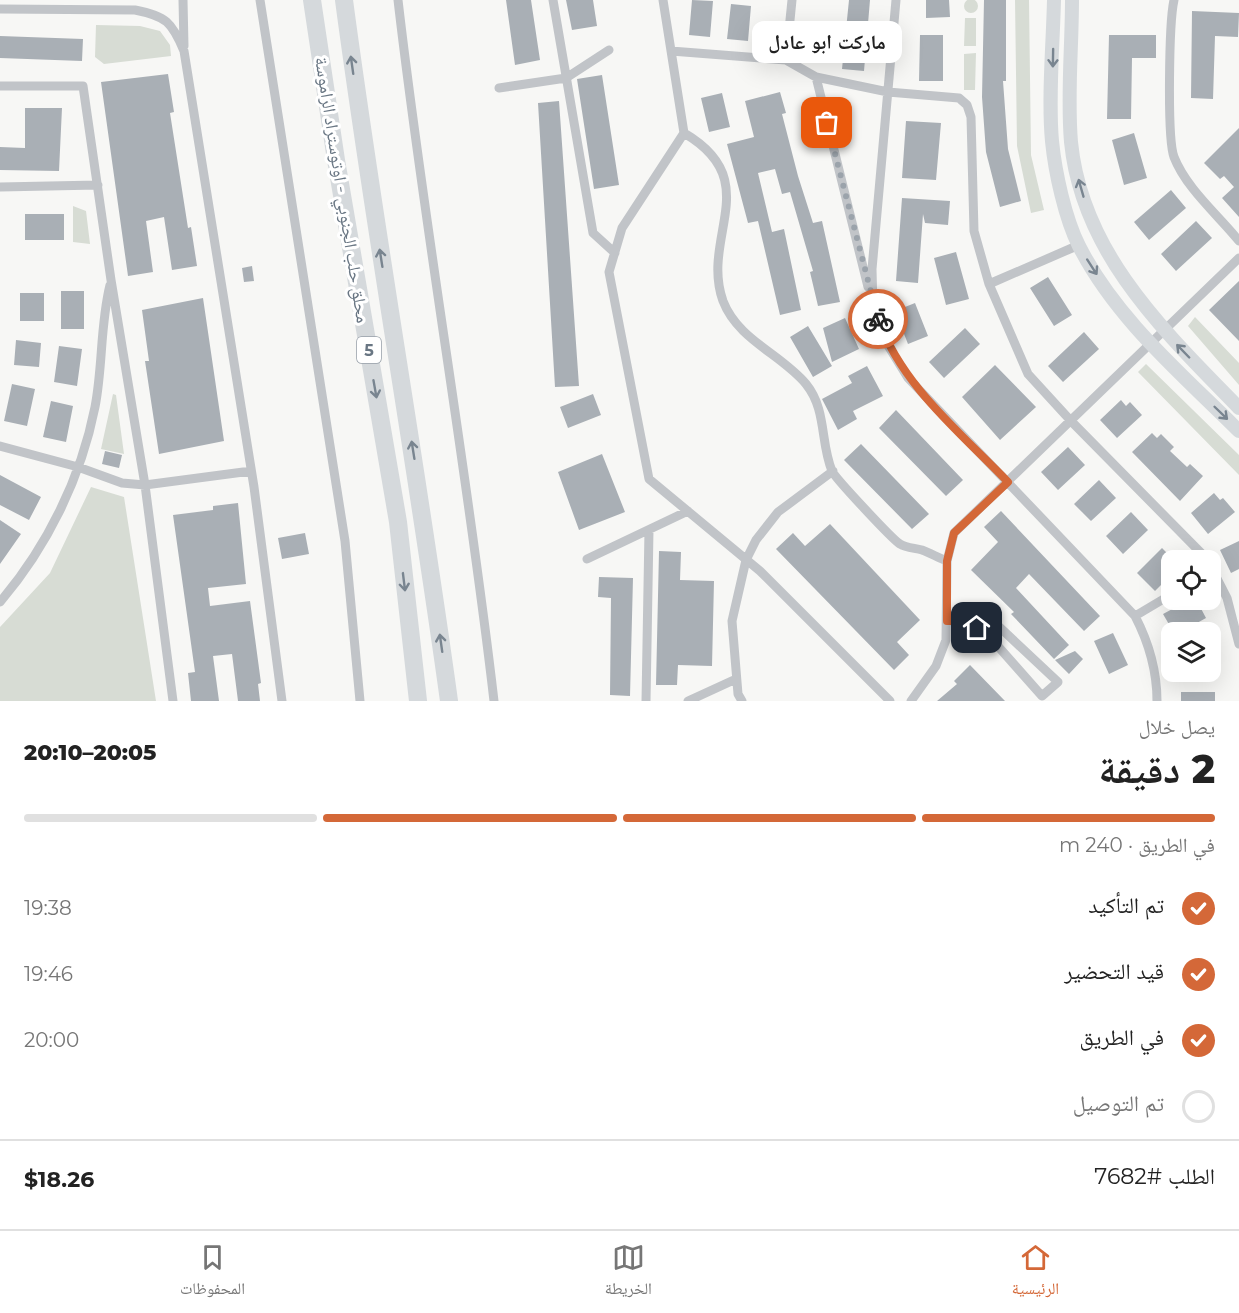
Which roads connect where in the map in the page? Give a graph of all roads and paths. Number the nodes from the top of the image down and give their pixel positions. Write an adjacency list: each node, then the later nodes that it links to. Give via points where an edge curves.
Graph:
1 (183, 0): 17 (street)
2 (260, 0): 62 (street, via 345,541)
3 (312, 0): 63 (highway, محلق حلب الجنوبي - اوتوستراد الراموسة / 5, one-way to 63, via 398,522)
4 (344, 0): 64 (highway, محلق حلب الجنوبي - اوتوستراد الراموسة / 5, one-way to 4, via 425,520 364,151)
5 (398, 0): 65 (street, via 417,162 481,583)
6 (553, 0): 21 (street)
7 (663, 0): 18 (street)
8 (792, 0): 19 (street)
9 (896, 0): 24 (street)
10 (1053, 0): 15 (street)
11 (1072, 0): 14 (street)
12 (1174, 0): 28 (street, via 1170,67 1172,154 1181,172)
13 (0, 9): 17 (street, via 135,10 156,14 175,28)
14 (1072, 35): 15 (street); 35 (street, one-way to 14, via 1139,302 1088,216 1071,142)
15 (1053, 36): 29 (street, one-way to 29, via 1052,140 1060,186)
16 (609, 50): 21 (street)
17 (184, 51): 42 (street)
18 (671, 51): 19 (street); 25 (street)
19 (786, 60): 20 (street)
20 (816, 77): 24 (street); 34 (street)
21 (566, 78): 23 (street); 30 (street, via 593,233)
22 (0, 86): 26 (street, via 82,86)
23 (499, 88)
24 (888, 92): 33 (street, via 958,98 967,105 971,117 974,231); 34 (street, via 872,269)
25 (684, 133): 30 (street, via 622,228); 43 (street, via 715,156 727,190 719,270 723,301 731,317 754,342 805,383 823,420)
26 (98, 185): 27 (street); 32 (street)
27 (0, 187)
28 (1239, 241)
29 (1079, 245): 33 (street); 36 (street, one-way to 36, via 1118,306)
30 (615, 253): 46 (street, via 609,272 649,479)
31 (1239, 258): 35 (street)
32 (111, 280): 41 (street, via 104,309 95,408); 45 (street)
33 (989, 284): 38 (street, via 1028,374)
34 (873, 308): 44 (street, via 887,344 909,378)
35 (1164, 331): 36 (street); 37 (street, one-way to 35)
36 (1150, 343): 38 (street); 39 (street, one-way to 39)
37 (1239, 408)
38 (1071, 421): 44 (street); 48 (street)
39 (1239, 430)
40 (0, 446): 41 (street)
41 (78, 467): 45 (street, via 122,483); 54 (street, via 42,545)
42 (251, 471): 45 (street); 61 (street)
43 (832, 471): 50 (street, via 778,512); 51 (street, via 900,544)
44 (1008, 482): 51 (street, via 954,533); 55 (street)
45 (145, 485): 60 (street)
46 (688, 511): 47 (street); 50 (street)
47 (649, 530): 49 (street); 66 (street)
48 (1196, 550)
49 (587, 559)
50 (746, 560): 59 (street, via 732,621); 69 (street)
51 (947, 561): 56 (street)
52 (1221, 586): 58 (street)
53 (1161, 601): 55 (street)
54 (0, 602)
55 (1135, 616): 71 (street, via 1148,640)
56 (947, 621): 57 (street); 70 (street, via 946,640 936,666)
57 (967, 621): 57 (street, via 993,621 1058,682 1042,696 988,635)
58 (1239, 644)
59 (736, 679): 67 (street); 68 (street)
60 (173, 701)
61 (282, 701)
62 (360, 701)
63 (418, 701)
64 (448, 701)
65 (494, 701)
66 (646, 701)
67 (688, 701)
68 (742, 701)
69 (891, 701)
70 (911, 701)
71 (1157, 701)

